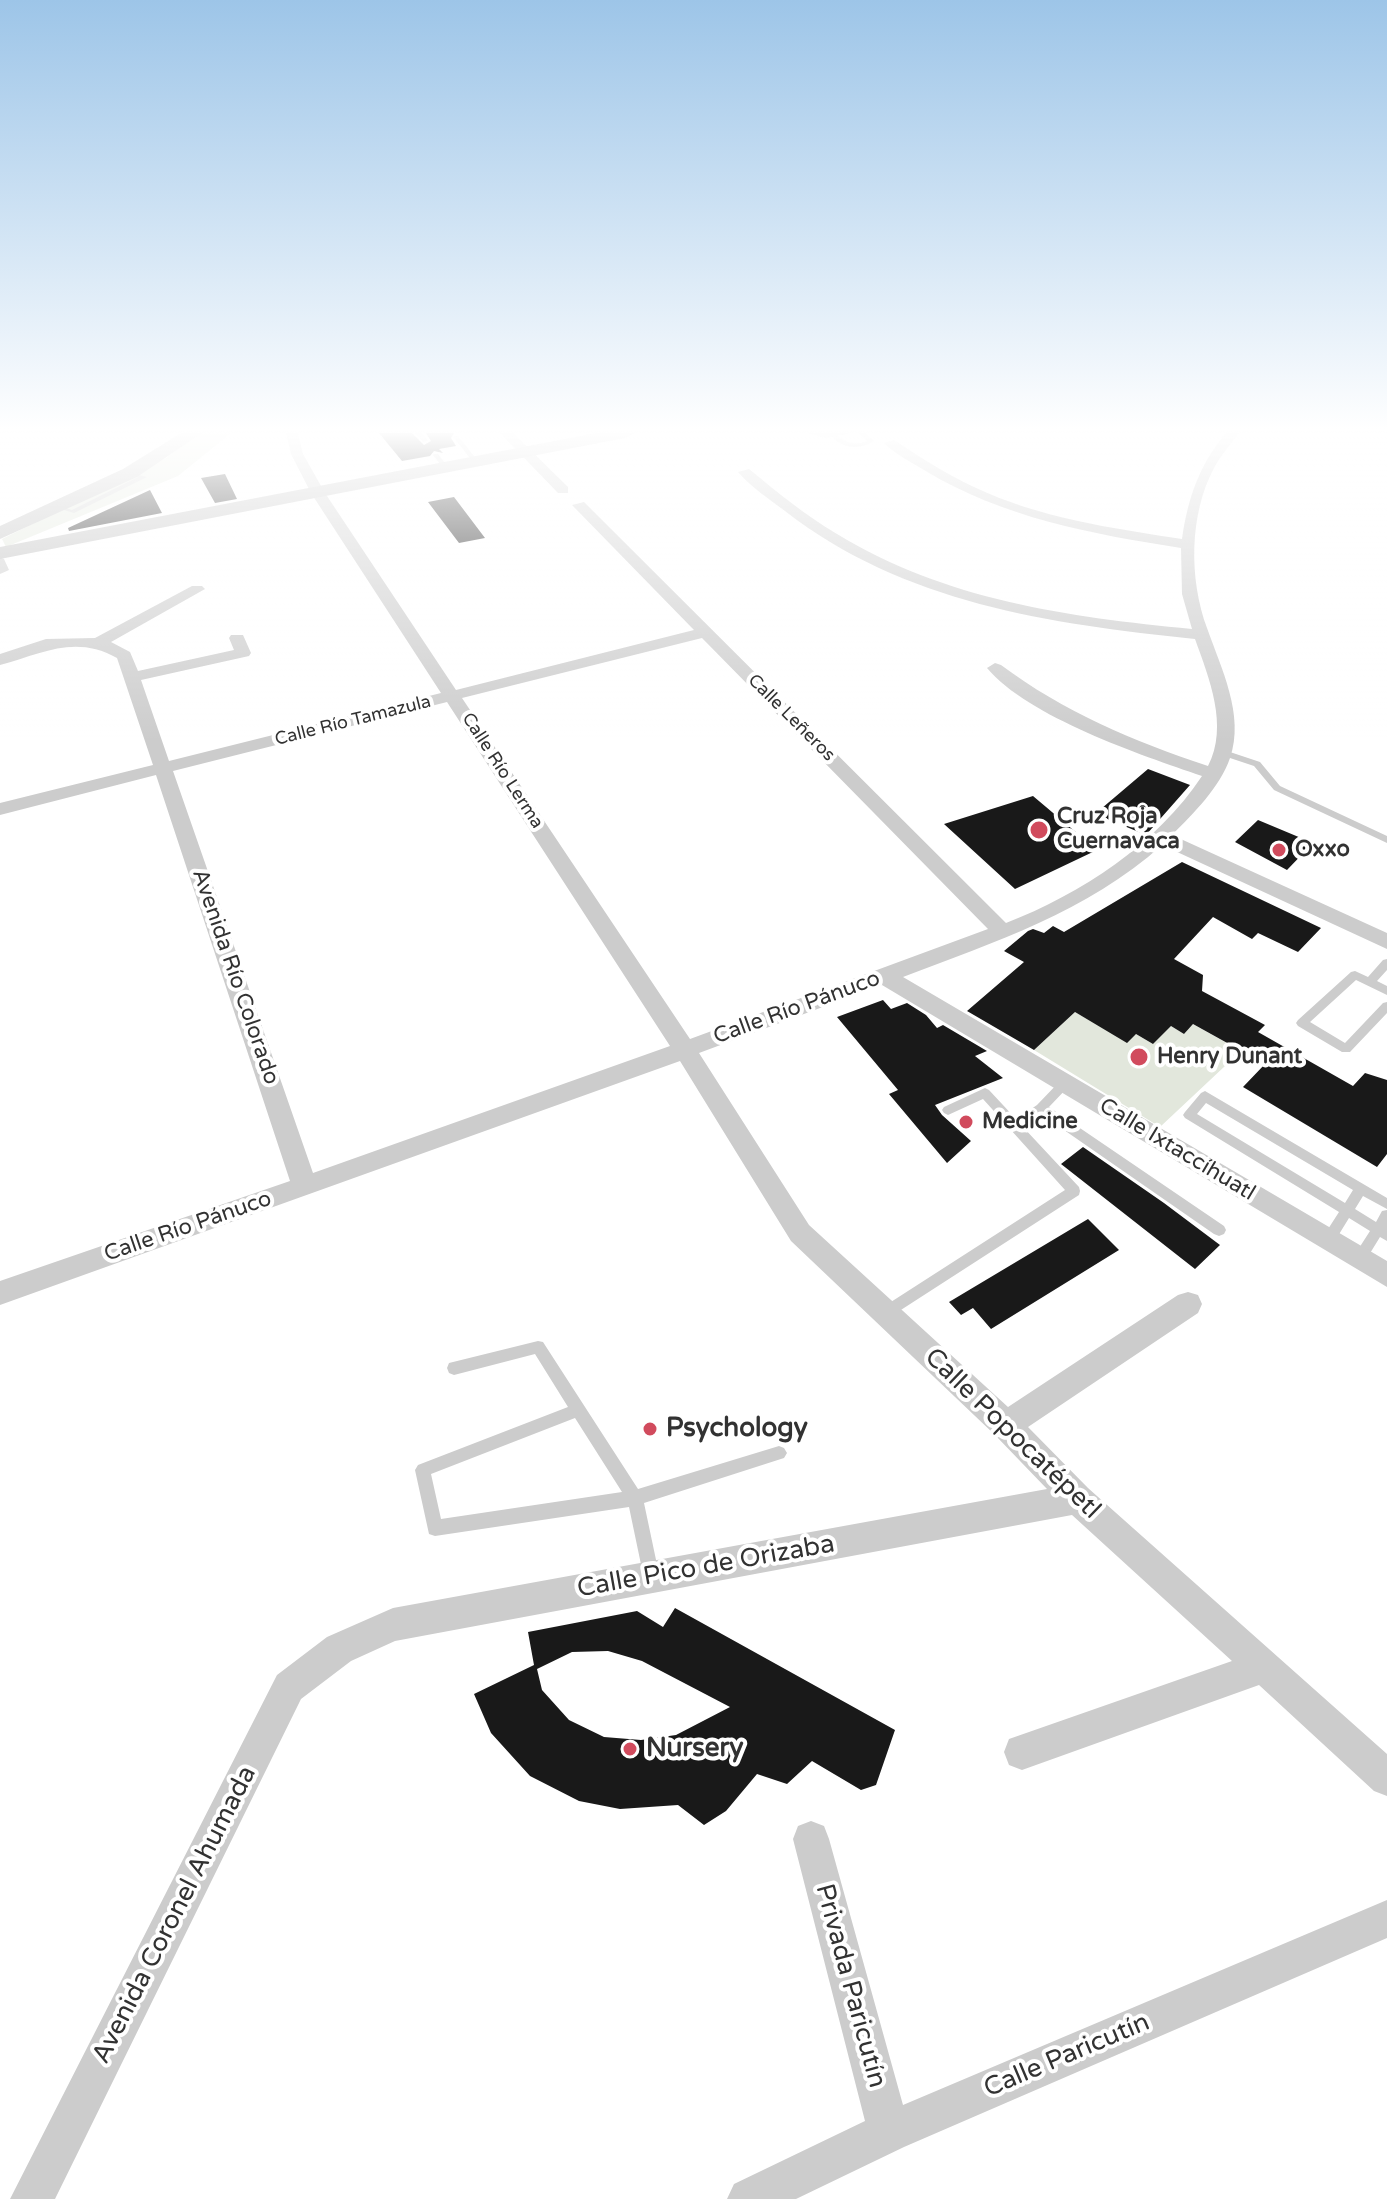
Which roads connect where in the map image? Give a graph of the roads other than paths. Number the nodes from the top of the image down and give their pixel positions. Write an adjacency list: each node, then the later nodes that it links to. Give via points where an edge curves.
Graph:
1 (9, 536): 9 (street)
2 (89, 536): 9 (street)
3 (346, 536): 21 (street, Calle Río Lerma)
4 (610, 536): 14 (street, Calle Leñeros)
5 (831, 536): 15 (street, via 891,569 985,603 1091,624)
6 (1125, 536): 8 (street)
7 (1191, 536): 8 (street)
8 (1190, 545): 15 (street, via 1188,576)
9 (33, 546): 10 (street)
10 (0, 553)
11 (0, 559): 12 (lane, via 5,570)
12 (0, 572)
13 (197, 589): 17 (street)
14 (706, 632): 21 (street, Calle Río Tamazula); 27 (street, Calle Leñeros)
15 (1202, 635): 22 (street, via 1227,716)
16 (237, 638): 20 (street, via 243,653)
17 (99, 642): 18 (street, via 59,642); 20 (street, Avenida Río Colorado, via 124,655)
18 (0, 660)
19 (995, 668): 22 (street, via 1054,711 1139,748)
20 (132, 677): 23 (street, Avenida Río Colorado)
21 (452, 696): 23 (street, Calle Río Tamazula); 34 (street, Calle Río Lerma)
22 (1218, 763): 25 (street, Calle Río Pánuco); 26 (lane, via 1257,764 1277,788)
23 (164, 768): 24 (street, Calle Río Tamazula); 39 (street, Avenida Río Colorado)
24 (0, 809)
25 (1162, 838): 27 (street, Calle Río Pánuco, via 1070,901); 28 (street)
26 (1387, 840)
27 (1002, 931): 30 (street, Calle Río Pánuco)
28 (1387, 942)
29 (1387, 963): 31 (lane)
30 (884, 976): 34 (street, Calle Río Pánuco); 35 (street, Calle Ixtaccíhuatl)
31 (1371, 981): 32 (lane); 33 (lane, via 1355,975 1302,1023 1346,1049)
32 (1387, 991)
33 (1387, 1006)
34 (685, 1050): 39 (street, Calle Río Pánuco); 51 (street, Calle Popocatépetl, via 800,1233)
35 (1065, 1083): 36 (lane); 46 (street, Calle Ixtaccíhuatl)
36 (1041, 1108): 38 (lane); 44 (lane)
37 (948, 1110): 38 (lane, via 985,1093)
38 (1015, 1126): 51 (lane, via 1074,1191)
39 (305, 1186): 49 (street, Calle Río Pánuco)
40 (1361, 1188): 41 (lane); 42 (lane); 42 (lane, via 1205,1096 1189,1115)
41 (1387, 1204)
42 (1347, 1210): 45 (lane); 46 (lane)
43 (1387, 1215): 45 (lane)
44 (1219, 1230)
45 (1382, 1232): 47 (lane)
46 (1328, 1240): 47 (street, Calle Ixtaccíhuatl)
47 (1359, 1259): 48 (street, Calle Ixtaccíhuatl)
48 (1387, 1275)
49 (0, 1293)
50 (1188, 1304): 54 (street)
51 (885, 1313): 54 (street, Calle Popocatépetl)
52 (454, 1368): 53 (lane, via 538,1347)
53 (579, 1410): 56 (lane); 56 (lane, via 423,1470 435,1528)
54 (1006, 1425): 57 (street, Calle Popocatépetl)
55 (779, 1453): 56 (lane)
56 (635, 1498): 58 (lane)
57 (1077, 1499): 58 (street, Calle Pico de Orizaba); 60 (street, Calle Popocatépetl)
58 (652, 1578): 59 (street, Calle Pico de Orizaba, via 393,1625)
59 (339, 1649): 66 (street, Avenida Coronel Ahumada, via 289,1687)
60 (1265, 1666): 61 (street); 62 (street, Calle Popocatépetl)
61 (1022, 1752)
62 (1387, 1778)
63 (811, 1839): 65 (street, Privada Paricutín)
64 (1387, 1919): 65 (street, Calle Paricutín)
65 (889, 2132): 67 (street, Calle Paricutín)
66 (32, 2199)
67 (749, 2199)

